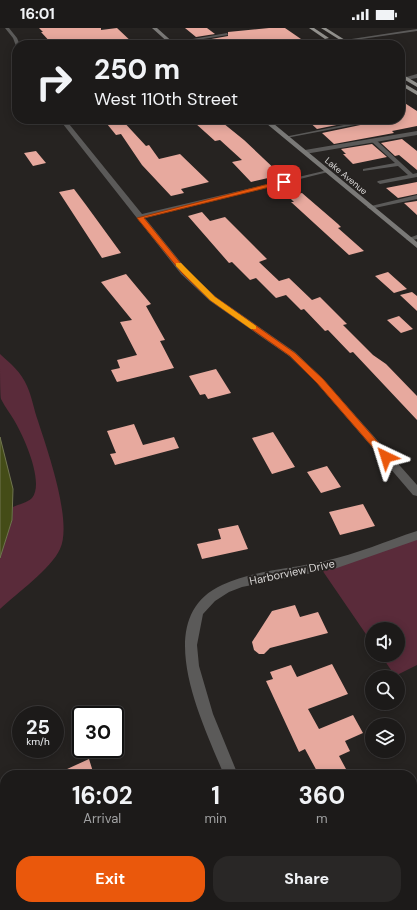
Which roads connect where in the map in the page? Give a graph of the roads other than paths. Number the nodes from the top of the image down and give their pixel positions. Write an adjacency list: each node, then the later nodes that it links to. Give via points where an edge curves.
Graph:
1 (7, 28): 7 (street)
2 (154, 28): 8 (street)
3 (311, 28): 10 (main road)
4 (323, 28): 11 (main road)
5 (417, 30): 11 (street)
6 (227, 34): 9 (lane)
7 (16, 40)
8 (168, 40)
9 (195, 40)
10 (330, 40)
11 (344, 40)
12 (417, 76): 13 (street)
13 (406, 78): 14 (main road)
14 (417, 85)
15 (405, 86): 16 (main road)
16 (417, 93)
17 (66, 124): 31 (street)
18 (270, 124): 21 (street, Lake Avenue)
19 (357, 124): 21 (lane)
20 (417, 133): 22 (street)
21 (286, 137): 23 (street, Lake Avenue)
22 (374, 141): 23 (street); 24 (lane)
23 (305, 152): 26 (street, Lake Avenue)
24 (398, 164): 25 (lane); 27 (lane)
25 (365, 170)
26 (326, 171): 30 (street, Lake Avenue); 31 (street)
27 (414, 175): 28 (lane)
28 (380, 182)
29 (417, 197): 30 (lane)
30 (370, 207): 33 (street, Lake Avenue)
31 (140, 218): 35 (street, via 184,272 213,299 292,354 320,381)
32 (417, 237): 33 (lane)
33 (409, 239): 34 (street, Lake Avenue)
34 (417, 246)
35 (417, 492)
36 (417, 535): 37 (street, Harborview Drive, via 373,553 324,566 256,578 211,598 198,611 190,650 198,688)
37 (229, 770)

